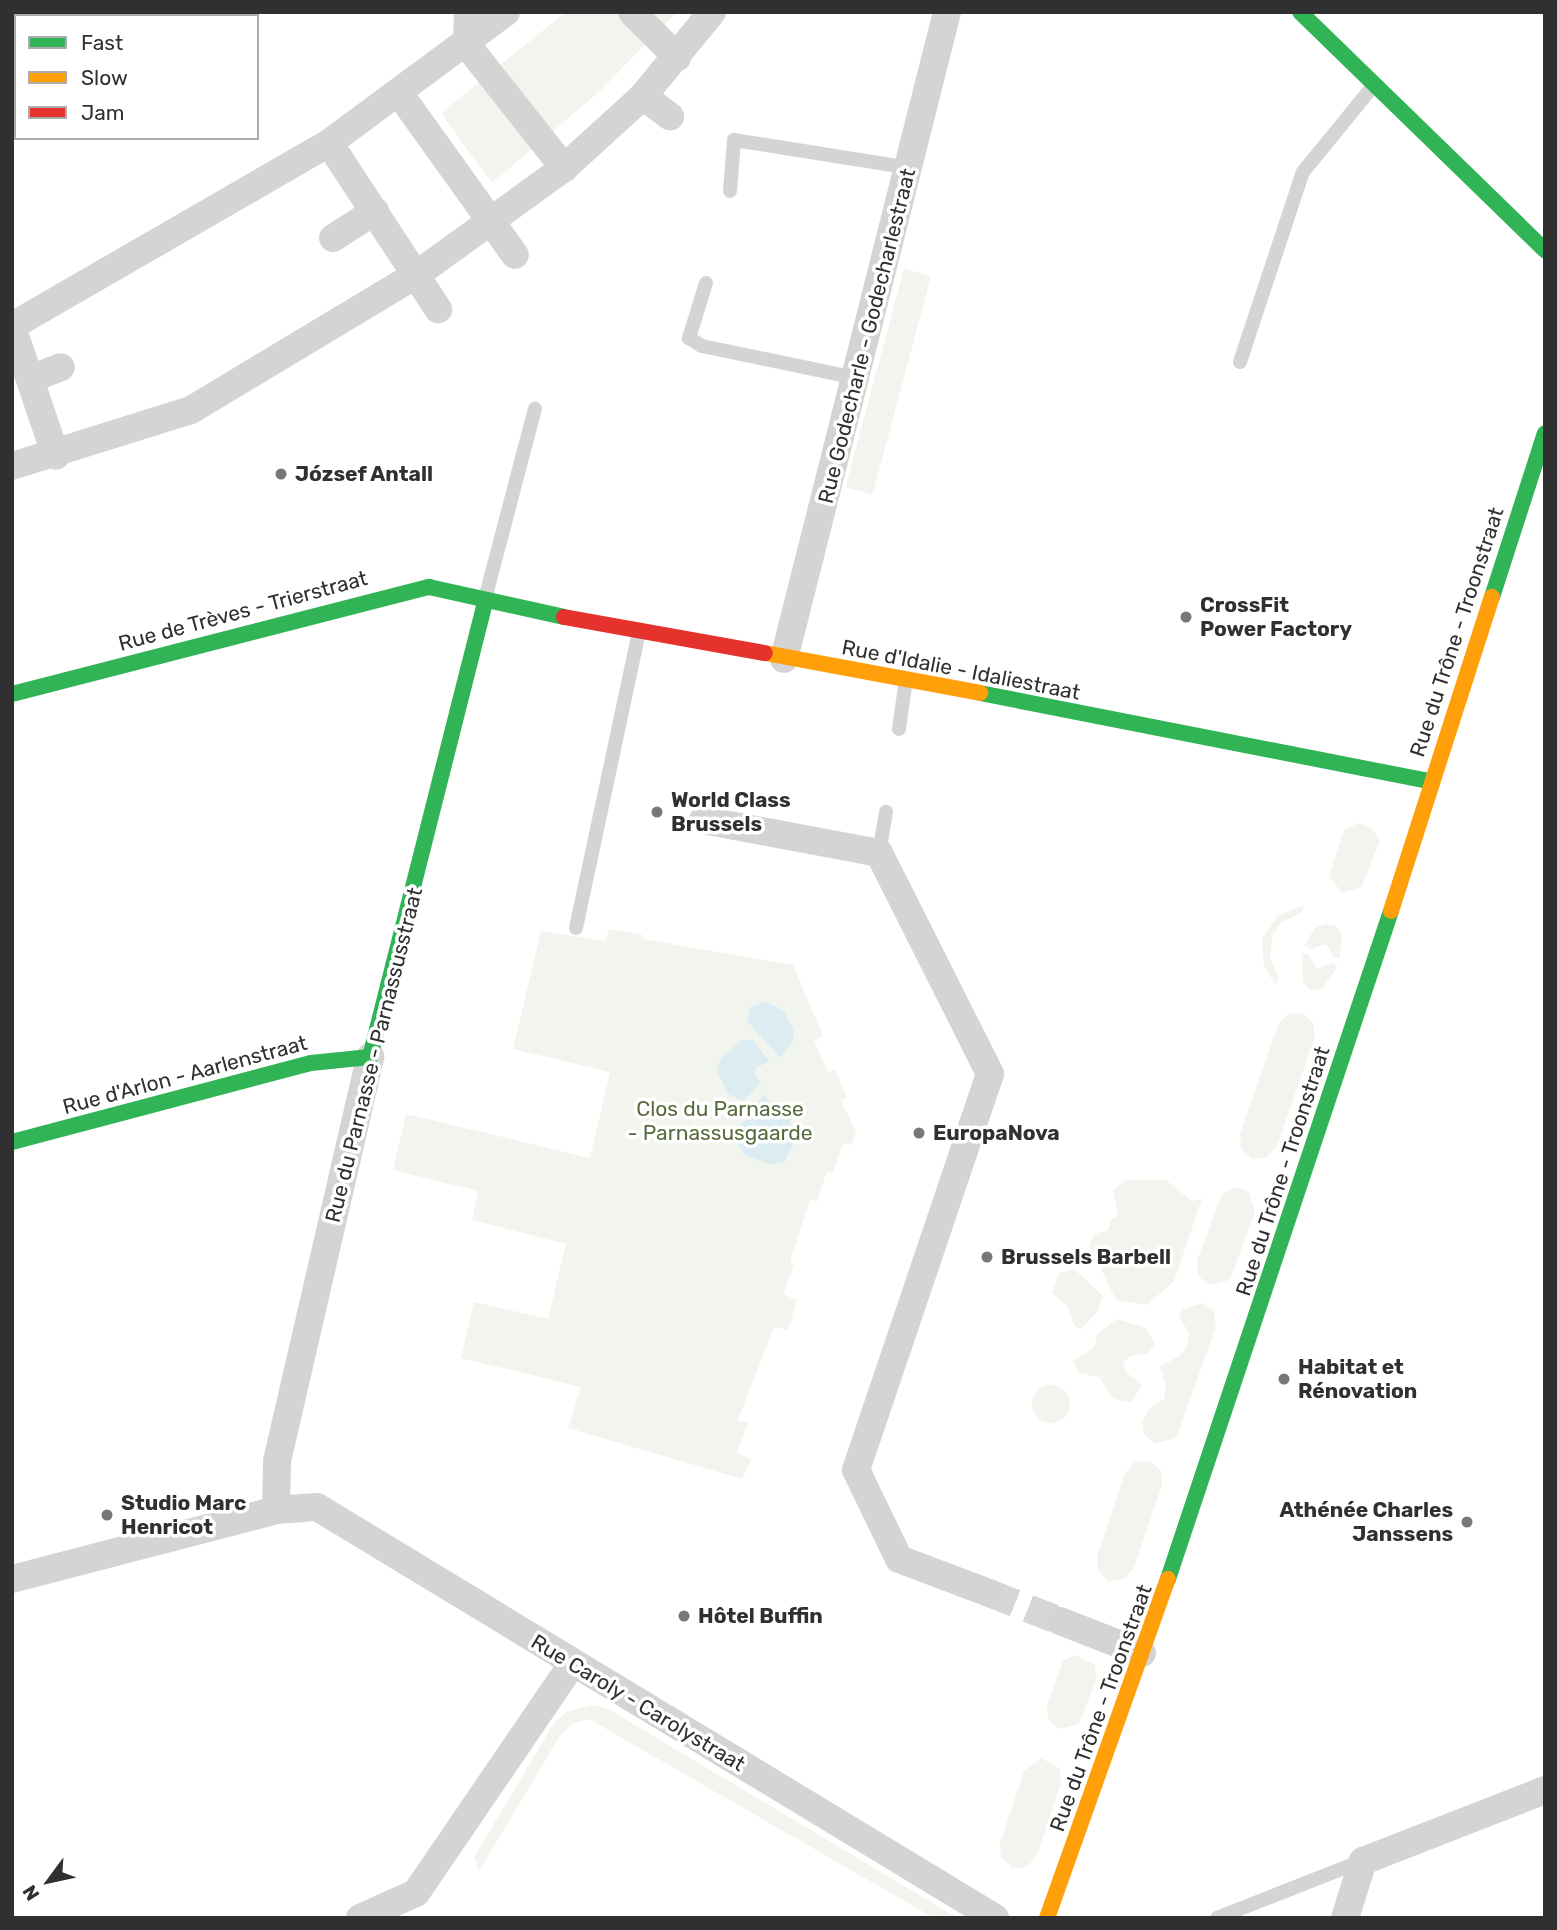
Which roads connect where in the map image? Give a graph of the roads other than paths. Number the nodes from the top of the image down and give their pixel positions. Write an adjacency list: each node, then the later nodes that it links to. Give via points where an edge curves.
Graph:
1 (468, 12): 7 (street)
2 (506, 12): 7 (street)
3 (632, 12): 8 (street)
4 (712, 12): 8 (street)
5 (947, 12): 15 (street, Rue Godecharle - Godecharlestraat)
6 (1300, 12): 9 (street)
7 (467, 45): 10 (street); 14 (street)
8 (677, 57): 11 (street)
9 (1374, 83): 20 (street); 26 (lane, via 1303,172)
10 (399, 93): 13 (street); 18 (street)
11 (643, 96): 12 (street); 14 (street)
12 (670, 116)
13 (329, 143): 17 (street); 25 (street)
14 (565, 168): 18 (street)
15 (910, 168): 16 (lane, via 734,140); 28 (street, Rue Godecharle - Godecharlestraat)
16 (730, 191)
17 (374, 211): 19 (street); 22 (street)
18 (491, 224): 21 (street); 22 (street)
19 (333, 237)
20 (1545, 250)
21 (515, 255)
22 (416, 275): 24 (street); 32 (street, via 191,410)
23 (706, 283): 28 (lane, via 689,338 702,346)
24 (438, 309)
25 (12, 327): 29 (street)
26 (1240, 362)
27 (61, 367): 29 (street)
28 (857, 378): 36 (street, Rue Godecharle - Godecharlestraat)
29 (30, 379): 32 (street)
30 (535, 408): 34 (lane)
31 (1545, 433): 40 (street, Rue du Trône - Troonstraat)
32 (56, 456): 33 (street)
33 (12, 466)
34 (485, 601): 35 (street, Rue d'Idalie - Idaliestraat); 38 (street, Rue de Trèves - Trierstraat, via 429,587 405,589); 45 (street, Rue du Parnasse - Parnassusstraat)
35 (639, 629): 36 (street, Rue d'Idalie - Idaliestraat); 44 (lane)
36 (784, 659): 37 (street, Rue d'Idalie - Idaliestraat)
37 (906, 678): 39 (lane); 40 (street, Rue d'Idalie - Idaliestraat)
38 (12, 694)
39 (899, 729)
40 (1429, 781): 51 (street, Rue du Trône - Troonstraat, via 1300,1191)
41 (886, 813): 43 (lane)
42 (703, 820): 43 (street)
43 (879, 853): 49 (street, via 990,1074 856,1470 899,1559)
44 (576, 928)
45 (370, 1057): 46 (street, Rue d'Arlon - Aarlenstraat, via 311,1063); 47 (street, Rue du Parnasse - Parnassusstraat, via 276,1461)
46 (12, 1142)
47 (276, 1510): 48 (street, Rue Caroly - Carolystraat); 52 (street, Rue Caroly - Carolystraat, via 317,1507)
48 (12, 1579)
49 (989, 1592)
50 (1060, 1620): 51 (street)
51 (1142, 1653): 57 (street, Rue du Trône - Troonstraat)
52 (572, 1664): 55 (street, via 416,1893); 56 (street, Rue Caroly - Carolystraat)
53 (1545, 1790): 54 (street)
54 (1363, 1861): 58 (lane); 59 (street)
55 (369, 1917)
56 (995, 1918)
57 (1047, 1918)
58 (1217, 1918)
59 (1345, 1918)

